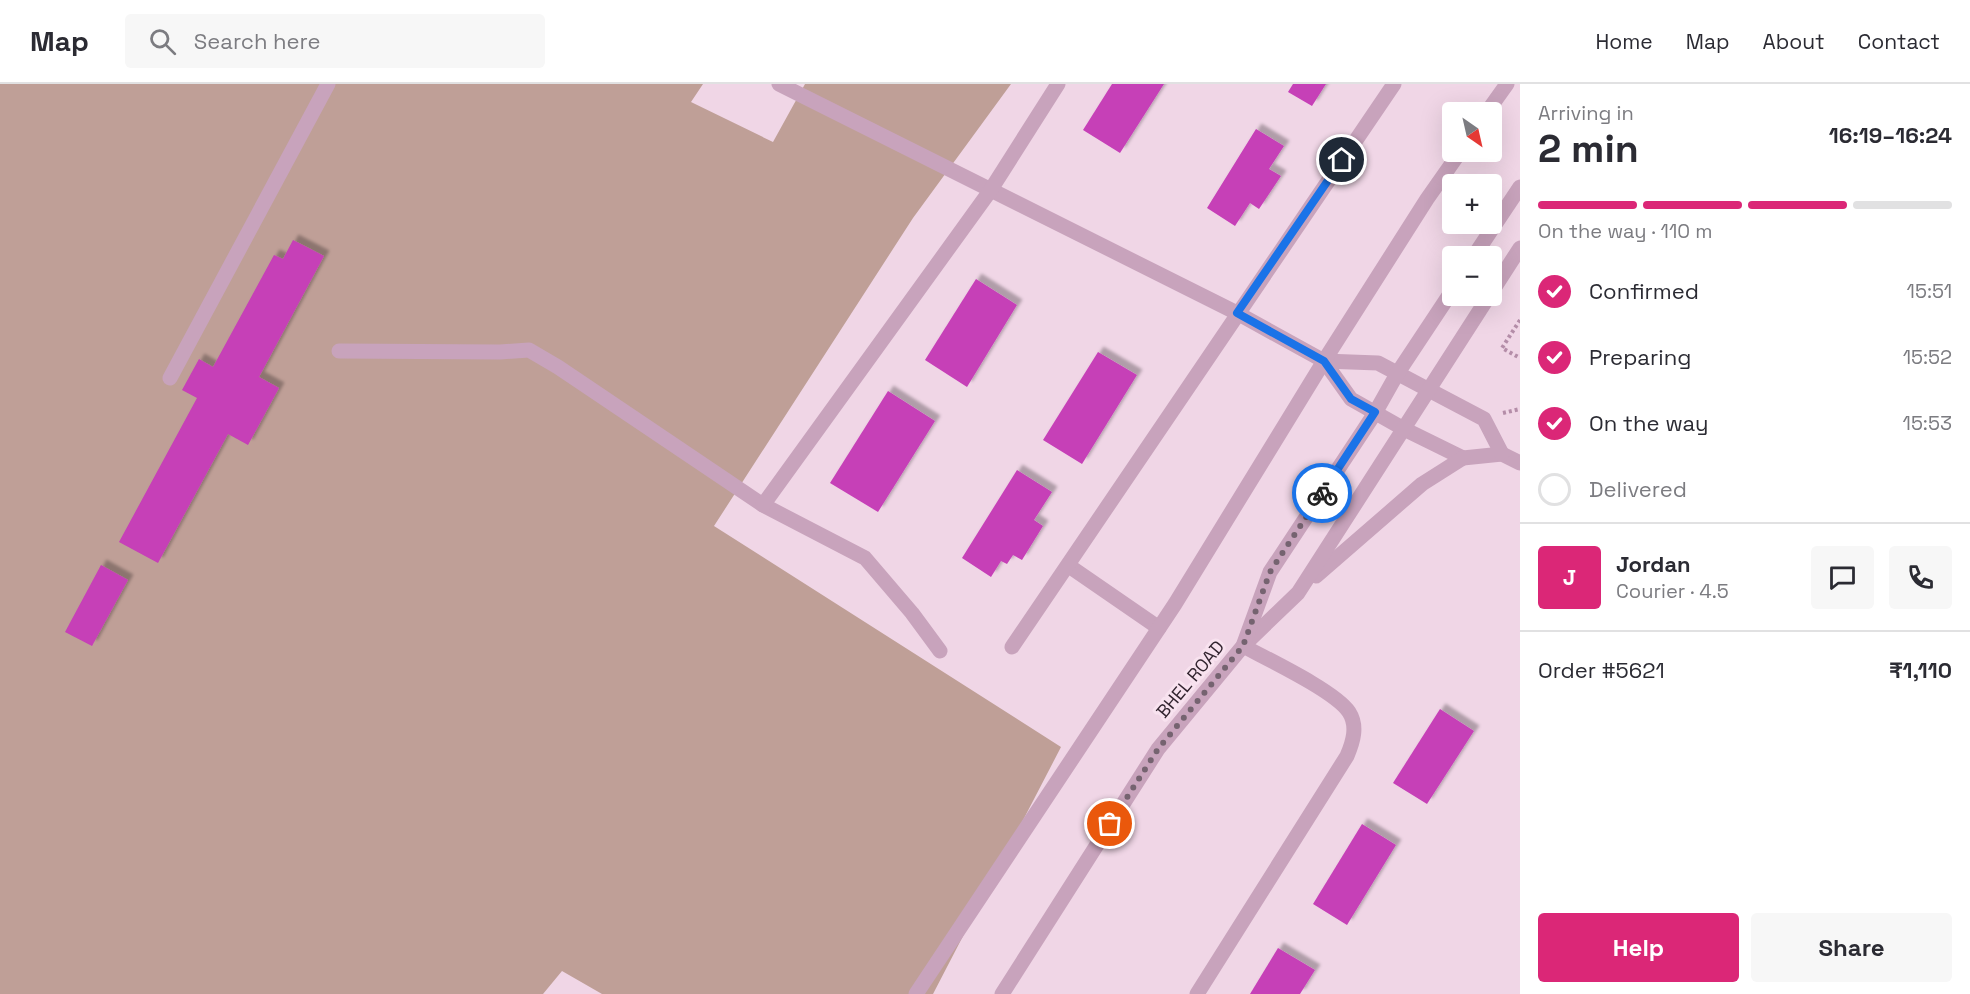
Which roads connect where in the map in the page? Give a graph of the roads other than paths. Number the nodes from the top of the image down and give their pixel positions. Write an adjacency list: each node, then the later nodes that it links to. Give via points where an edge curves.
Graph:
1 (328, 84): 19 (street)
2 (780, 84): 9 (street)
3 (1058, 84): 9 (street)
4 (1394, 84): 15 (street)
5 (1507, 84): 6 (street)
6 (1494, 102)
7 (1453, 162): 17 (street)
8 (1520, 187): 10 (street)
9 (990, 191): 15 (street); 26 (street)
10 (1481, 246)
11 (1520, 248): 12 (street)
12 (1502, 276)
13 (1442, 306): 18 (street, BHEL ROAD)
14 (1482, 306): 20 (street)
15 (1237, 313): 17 (street); 27 (street)
16 (339, 351): 26 (street, via 529,350)
17 (1324, 361): 18 (street, via 1378,363); 21 (street, via 1351,399); 29 (street)
18 (1398, 374): 20 (street); 21 (street, BHEL ROAD)
19 (170, 378)
20 (1429, 390): 22 (street); 23 (street, via 1484,419)
21 (1375, 412): 22 (street); 30 (street, BHEL ROAD, via 1270,572)
22 (1404, 429): 24 (street); 28 (street)
23 (1502, 454): 24 (street); 25 (street)
24 (1463, 458): 28 (street, via 1422,484)
25 (1520, 463)
26 (763, 505): 32 (street, via 865,558)
27 (1069, 566): 29 (street); 31 (street)
28 (1298, 593): 30 (street)
29 (1160, 628): 33 (street)
30 (1243, 646): 34 (street, BHEL ROAD, via 1158,749); 35 (street, via 1337,700 1349,712 1354,740)
31 (1012, 647)
32 (940, 651)
33 (916, 994)
34 (1002, 994)
35 (1197, 994)

